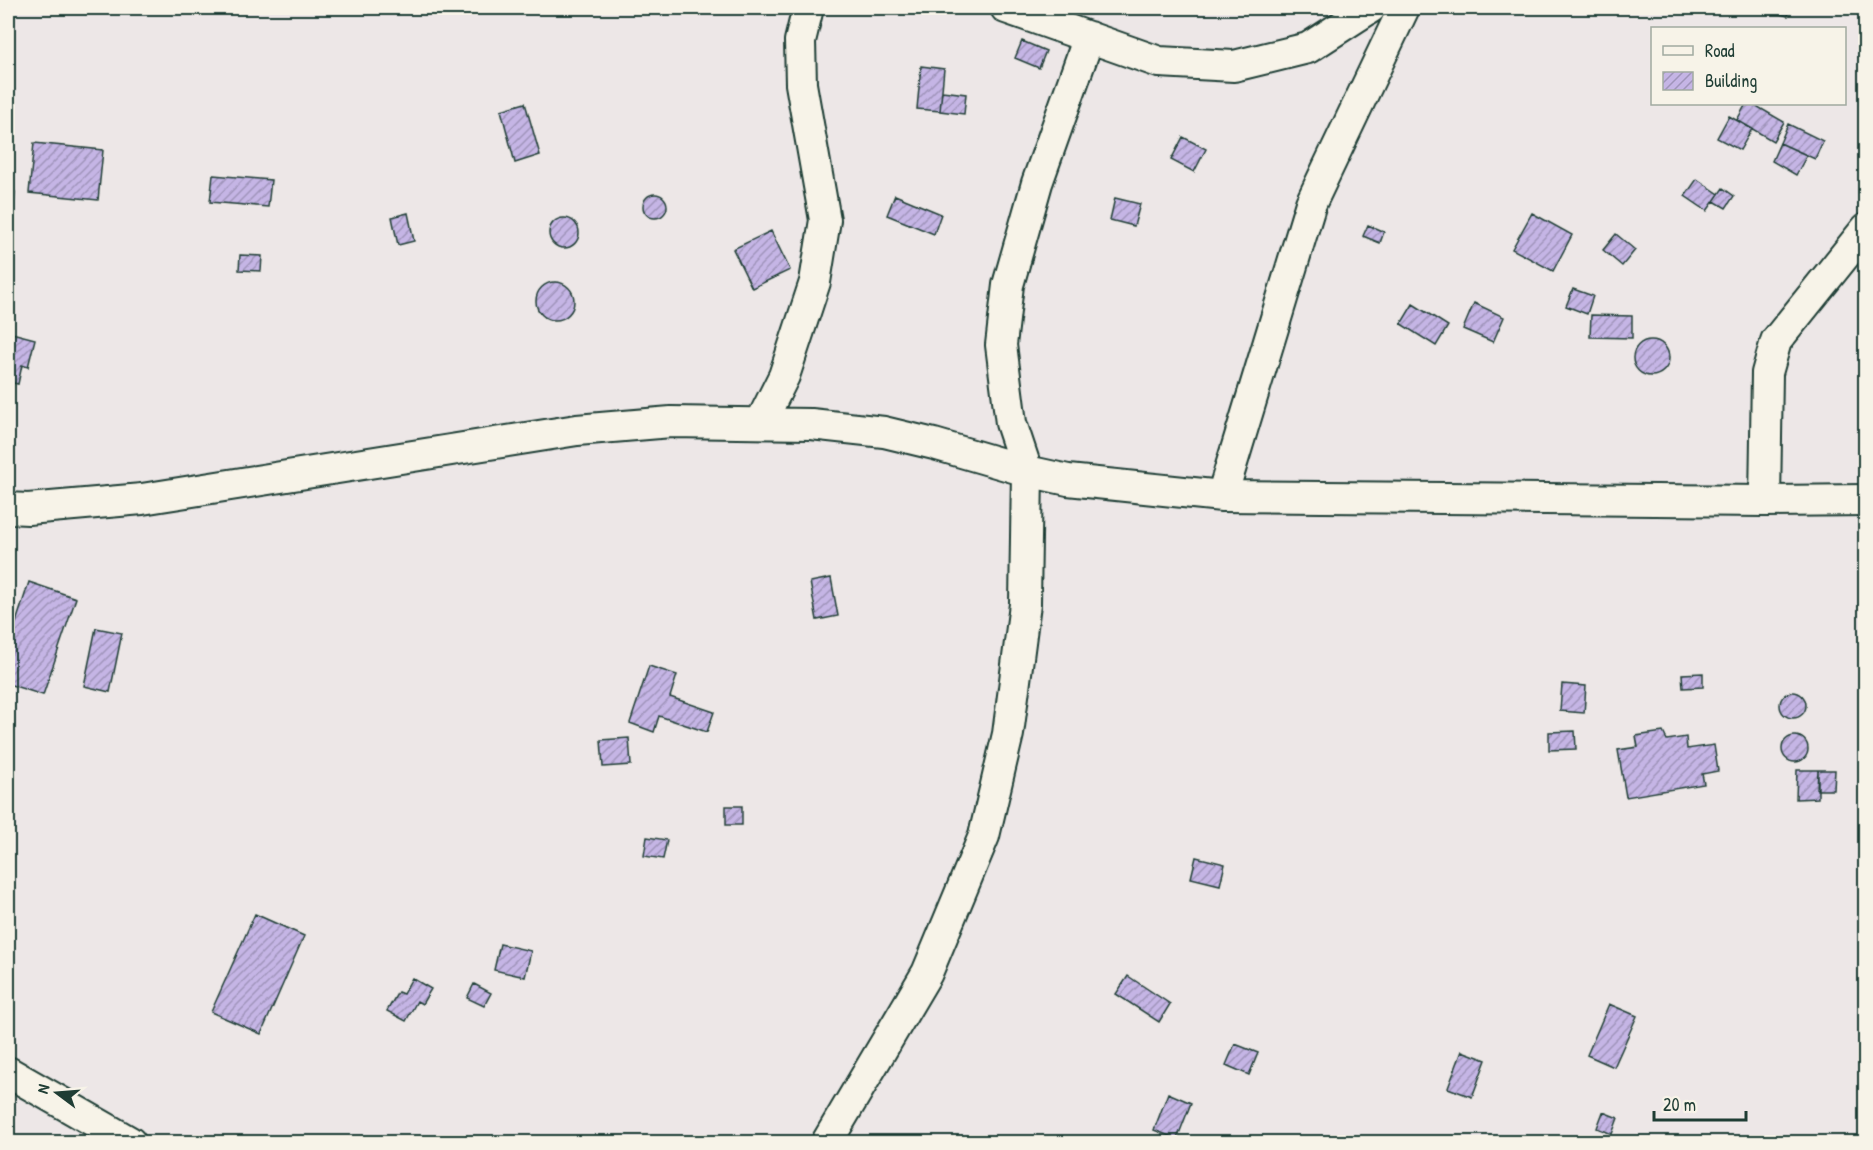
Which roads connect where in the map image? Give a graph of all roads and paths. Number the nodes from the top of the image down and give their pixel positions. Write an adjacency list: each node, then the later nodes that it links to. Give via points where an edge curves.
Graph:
1 (808, 8): 7 (street, via 800,41 801,84 825,220 815,282 784,376)
2 (1006, 8): 5 (street)
3 (1370, 8): 5 (street, via 1308,48 1234,66 1159,62)
4 (1404, 8): 9 (street, via 1311,203)
5 (1089, 37): 8 (street, via 1037,183 1008,285 1001,345 1011,423)
6 (1866, 229): 10 (street, via 1776,341 1767,373)
7 (761, 422): 8 (street, via 884,432); 12 (street, via 671,422 577,430 142,499)
8 (1028, 471): 9 (street, via 1068,480); 15 (street, via 1026,604 1008,734 984,836 927,974)
9 (1222, 496): 10 (street)
10 (1765, 501): 11 (street)
11 (1866, 501)
12 (8, 508)
13 (8, 1072): 14 (street)
14 (130, 1143)
15 (827, 1143)

